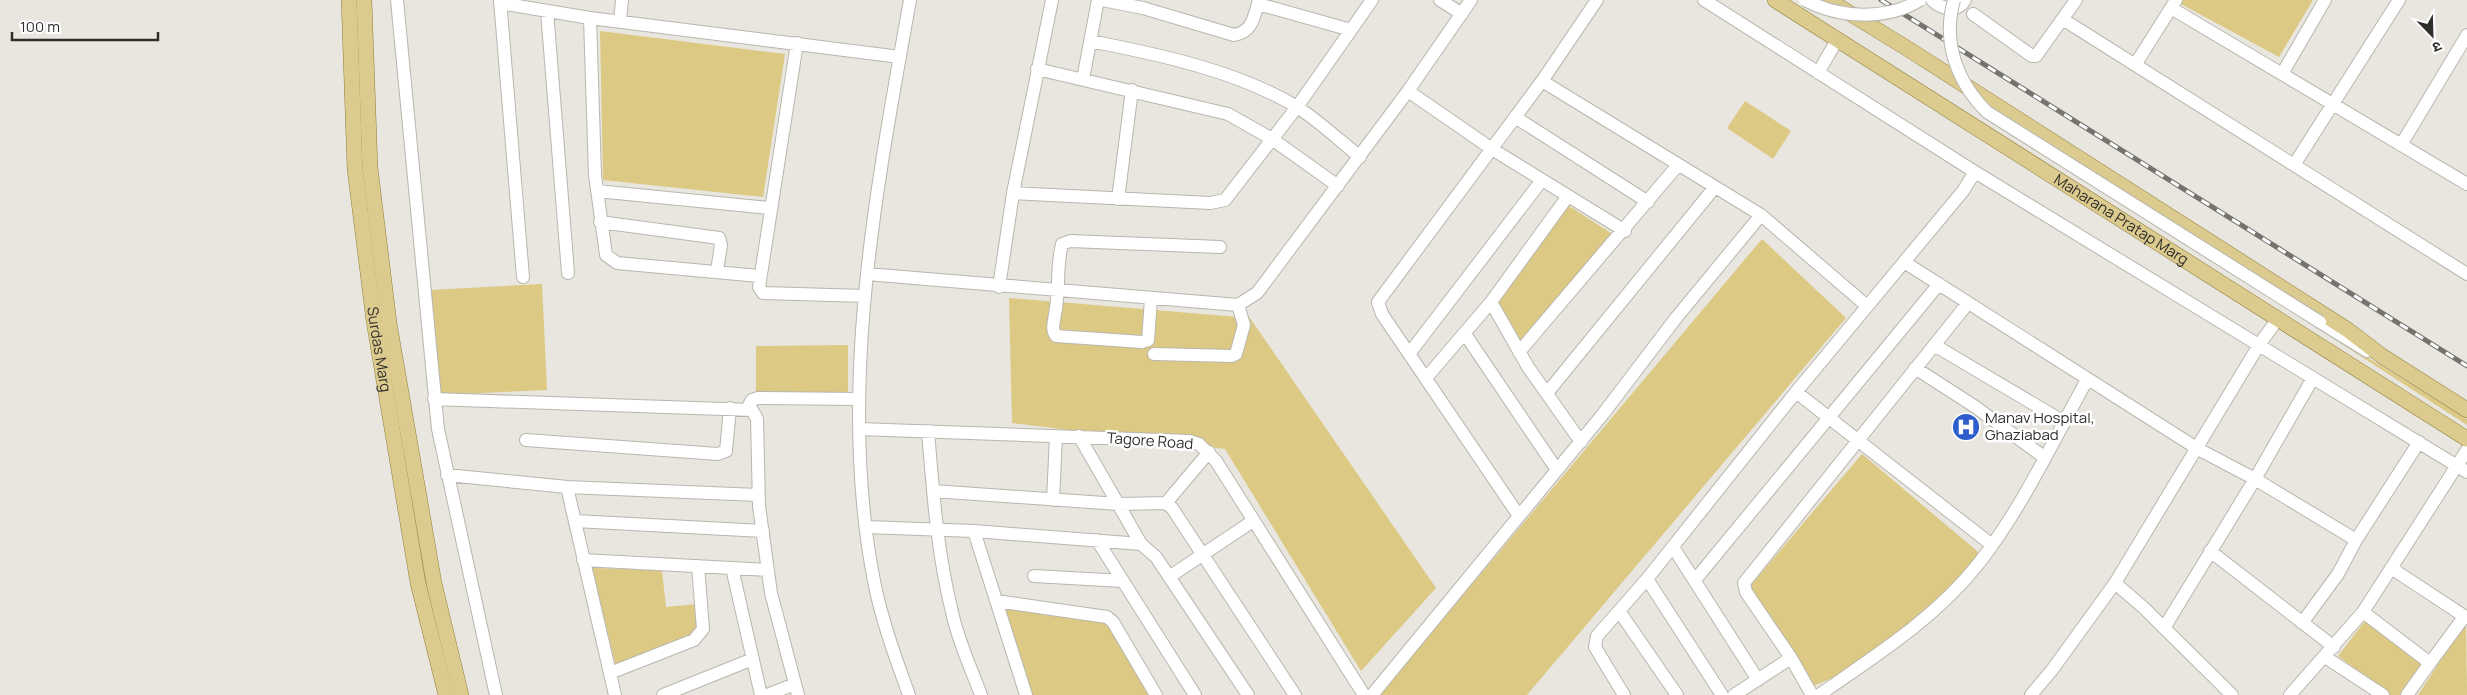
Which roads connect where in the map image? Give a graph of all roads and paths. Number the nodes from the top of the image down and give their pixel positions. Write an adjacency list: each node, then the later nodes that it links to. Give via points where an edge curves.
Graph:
1 (349, 0): 171 (main road, Surdas Marg, via 355,168 374,322 418,583)
2 (364, 0): 172 (main road, Surdas Marg, via 370,168 390,323 434,583)
3 (397, 0): 103 (street)
4 (622, 0): 33 (street)
5 (910, 0): 40 (street)
6 (1052, 0): 42 (street)
7 (1098, 0): 37 (street)
8 (1102, 0): 26 (street)
9 (1372, 0): 35 (street)
10 (1440, 0): 29 (street)
11 (1471, 0): 29 (street)
12 (1597, 0): 46 (street)
13 (1704, 0): 43 (street)
14 (1775, 0): 34 (main road, Maharana Pratap Marg)
15 (1805, 0): 17 (street, bridge, via 1821,8 1857,15 1890,12)
16 (1826, 0): 34 (main road); 97 (main road, Maharana Pratap Marg, via 1905,46 2324,314)
17 (1920, 0)
18 (1932, 0): 20 (street, via 1956,9)
19 (1954, 0): 97 (street, bridge, via 1949,30 1955,65 1968,91 1987,112 2343,338)
20 (1965, 0)
21 (2076, 0): 32 (street)
22 (2325, 0): 44 (street)
23 (2399, 0): 49 (street)
24 (500, 2): 28 (street); 79 (street)
25 (1258, 2): 26 (street, via 1249,30 1234,36); 35 (street)
26 (1144, 4)
27 (2174, 4): 41 (street); 44 (street)
28 (547, 11): 31 (street); 75 (street)
29 (1462, 14): 48 (street)
30 (1973, 14): 32 (street, via 2032,56 2040,52)
31 (590, 18): 33 (street); 63 (street)
32 (2064, 20): 41 (street)
33 (620, 22): 38 (street)
34 (1811, 23): 36 (main road, Maharana Pratap Marg)
35 (1351, 30): 50 (street)
36 (1837, 40): 43 (street); 89 (main road, Maharana Pratap Marg)
37 (1090, 41): 45 (street); 50 (street, via 1243,80)
38 (797, 43): 40 (street); 68 (street)
39 (2465, 43): 53 (street)
40 (900, 57): 76 (street)
41 (2135, 65): 57 (street)
42 (1038, 69): 45 (street); 64 (street)
43 (1818, 73): 58 (street)
44 (2282, 74): 49 (street)
45 (1083, 79): 47 (street)
46 (1542, 81): 51 (street); 56 (street)
47 (1132, 90): 52 (street, via 1215,109); 66 (street)
48 (1408, 91): 54 (street); 55 (street)
49 (2333, 104): 53 (street); 57 (street)
50 (1297, 107): 52 (street); 55 (street)
51 (1515, 118): 54 (street); 67 (street)
52 (1272, 138): 61 (street); 66 (street, via 1231,193 1217,203)
53 (2401, 145): 60 (street)
54 (1492, 149): 59 (street); 95 (street, via 1378,302 1382,314)
55 (1360, 157): 61 (street)
56 (1678, 165): 62 (street); 67 (street)
57 (2294, 165): 77 (street)
58 (1975, 172): 73 (street); 92 (street)
59 (1542, 180): 65 (street); 95 (street)
60 (2467, 184)
61 (1338, 186): 87 (street, via 1258,293)
62 (1714, 187): 69 (street); 102 (street)
63 (597, 191): 68 (street); 70 (street)
64 (1013, 193): 66 (street); 81 (street)
65 (1568, 196): 71 (street); 85 (street)
66 (1118, 198)
67 (1648, 202): 71 (street)
68 (770, 208): 78 (street)
69 (1761, 215): 88 (street); 117 (street)
70 (600, 222): 74 (street, via 603,247 611,260 617,263); 74 (street, via 719,238)
71 (1624, 231): 93 (street)
72 (1220, 248): 82 (street, via 1064,242)
73 (1904, 262): 80 (street); 88 (street)
74 (717, 271): 78 (street)
75 (568, 273)
76 (867, 274): 81 (street); 83 (street)
77 (2467, 274)
78 (760, 276): 83 (street, via 759,287 763,293)
79 (523, 277)
80 (1939, 284): 86 (street); 108 (street)
81 (999, 287): 82 (street)
82 (1059, 291): 84 (street); 84 (street, via 1052,332 1061,338 1131,343 1148,340)
83 (865, 296): 104 (street)
84 (1151, 299): 87 (street)
85 (1491, 302): 90 (street); 93 (street)
86 (1968, 303): 91 (street); 100 (street)
87 (1238, 305): 94 (street, via 1244,325 1236,354)
88 (1867, 306): 101 (street)
89 (2277, 320): 92 (street); 114 (main road, Maharana Pratap Marg)
90 (1465, 334): 98 (street); 124 (street)
91 (1934, 344): 96 (street); 109 (street)
92 (2259, 345): 99 (street); 119 (street)
93 (1519, 352): 102 (street)
94 (1154, 354)
95 (1410, 354): 98 (street)
96 (1915, 368): 116 (street); 122 (street)
97 (2412, 375): 107 (main road, Maharana Pratap Marg)
98 (1426, 378): 133 (street)
99 (2313, 378): 118 (street); 126 (street)
100 (2087, 380): 109 (street); 119 (street)
101 (1796, 392): 108 (street); 144 (street)
102 (1547, 393): 117 (street)
103 (434, 399): 105 (street); 125 (street)
104 (859, 399): 106 (street, via 758,398 752,400); 110 (street)
105 (730, 408): 106 (street); 115 (street, via 726,451 718,454)
106 (747, 408): 129 (street, via 757,419)
107 (2467, 410)
108 (1830, 418): 116 (street); 155 (street)
109 (2064, 422): 122 (street)
110 (859, 429): 111 (street, Tagore Road); 136 (street)
111 (928, 431): 112 (street, Tagore Road); 128 (street)
112 (1056, 436): 113 (street, Tagore Road); 130 (street)
113 (1080, 436): 121 (street, Tagore Road, via 1189,441); 132 (street)
114 (2467, 439)
115 (526, 440)
116 (1858, 440): 143 (street); 165 (street, via 1744,583 1746,592)
117 (1580, 442): 124 (street)
118 (2419, 442): 123 (street); 141 (street)
119 (2198, 449): 126 (street); 157 (street)
120 (2467, 450): 123 (street)
121 (1209, 452): 131 (street); 135 (street, Tagore Road)
122 (2044, 457): 143 (street)
123 (2462, 469): 150 (street)
124 (1557, 470): 133 (street)
125 (447, 475): 127 (street); 173 (street)
126 (2255, 479): 141 (street); 145 (street)
127 (567, 487): 129 (street); 134 (street)
128 (933, 491): 130 (street); 137 (street)
129 (758, 495): 138 (street)
130 (1053, 500): 132 (street)
131 (1166, 503): 132 (street); 146 (street)
132 (1118, 504): 142 (street)
133 (1518, 516): 186 (street)
134 (575, 521): 138 (street); 147 (street)
135 (1254, 521): 146 (street); 185 (street, Tagore Road)
136 (866, 527): 137 (street); 178 (street, via 885,626)
137 (935, 529): 139 (street); 179 (street, via 954,620)
138 (763, 531): 151 (street)
139 (974, 531): 140 (street); 158 (street)
140 (1097, 540): 142 (street); 156 (street)
141 (2356, 540): 162 (street, via 2338,574)
142 (1141, 544): 153 (street, via 1156,556)
143 (1992, 545): 192 (street, via 1979,564 1920,622)
144 (1673, 547): 154 (street); 155 (street)
145 (2210, 551): 162 (street); 163 (street)
146 (1202, 555): 153 (street); 184 (street)
147 (583, 560): 148 (street); 168 (street)
148 (698, 566): 149 (street); 168 (street, via 702,629 699,636)
149 (732, 568): 151 (street); 166 (street)
150 (2391, 568): 160 (street); 161 (street)
151 (768, 570): 170 (street)
152 (1034, 576): 156 (street)
153 (1169, 578): 183 (street)
154 (1647, 580): 159 (street); 189 (street)
155 (1694, 580): 169 (street)
156 (1123, 582): 182 (street)
157 (2115, 583): 163 (street); 193 (street)
158 (996, 601): 180 (street); 181 (street, via 1107,617)
159 (1619, 611): 187 (street, via 1594,642); 188 (street)
160 (2363, 612): 164 (street); 167 (street)
161 (2466, 618): 167 (street)
162 (2302, 623): 164 (street)
163 (2164, 628): 194 (street)
164 (2330, 652): 195 (street); 196 (street)
165 (1791, 658): 169 (street); 191 (street)
166 (753, 659): 175 (street); 176 (street)
167 (2430, 663): 197 (street)
168 (610, 673): 174 (street)
169 (1758, 680): 190 (street)
170 (797, 690): 177 (street)
171 (446, 695)
172 (461, 695)
173 (496, 695)
174 (615, 695)
175 (663, 695)
176 (761, 695)
177 (767, 695)
178 (909, 695)
179 (981, 695)
180 (1026, 695)
181 (1156, 695)
182 (1195, 695)
183 (1248, 695)
184 (1295, 695)
185 (1364, 695)
186 (1372, 695)
187 (1624, 695)
188 (1676, 695)
189 (1722, 695)
190 (1734, 695)
191 (1812, 695)
192 (1819, 695)
193 (2030, 695)
194 (2232, 695)
195 (2290, 695)
196 (2383, 695)
197 (2407, 695)

